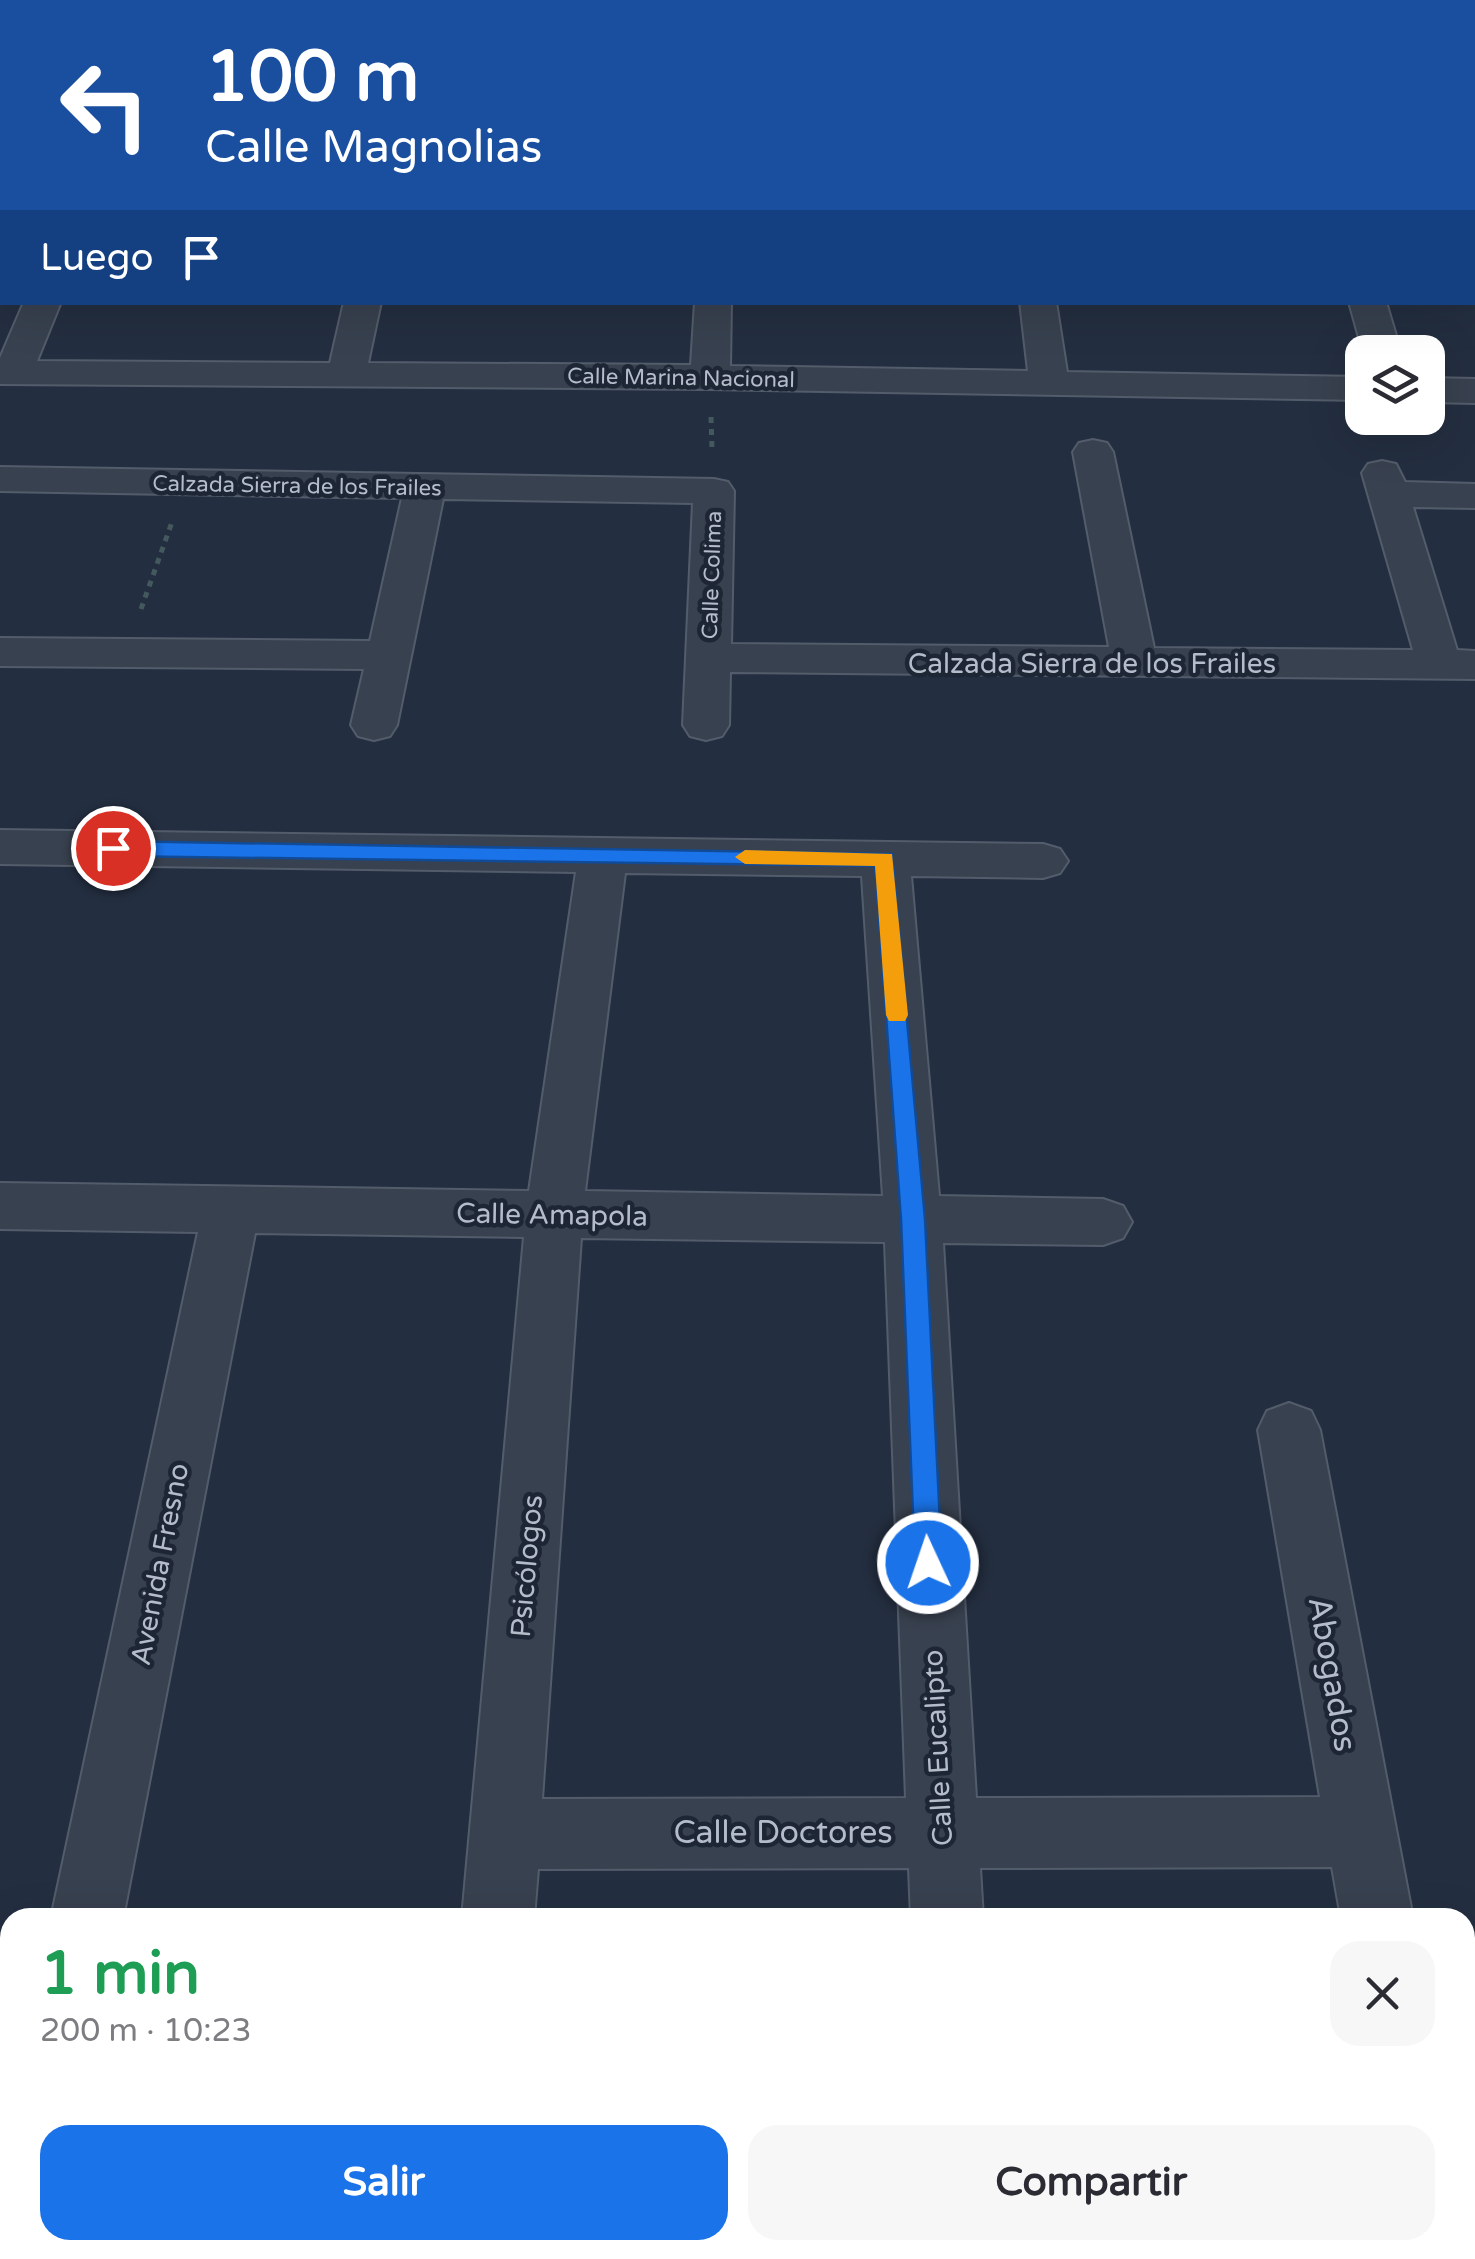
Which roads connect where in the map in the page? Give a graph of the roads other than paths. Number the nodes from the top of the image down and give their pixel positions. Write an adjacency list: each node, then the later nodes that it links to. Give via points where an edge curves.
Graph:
1 (41, 305): 7 (street)
2 (362, 305): 8 (street)
3 (713, 305): 9 (street)
4 (1038, 305): 10 (street)
5 (1369, 305): 6 (street)
6 (1377, 335)
7 (6, 372): 8 (street, Calle Marina Nacional)
8 (346, 375): 9 (street, Calle Marina Nacional)
9 (710, 377): 10 (street, Calle Marina Nacional)
10 (1049, 383): 11 (street, Calle Marina Nacional)
11 (1345, 389)
12 (1445, 390): 13 (street)
13 (1475, 391)
14 (1093, 452): 22 (street)
15 (0, 479): 16 (street, Calzada Sierra de los Frailes)
16 (425, 488): 17 (street, Calzada Sierra de los Frailes); 20 (street)
17 (714, 490): 21 (street, Calle Colima)
18 (1475, 496): 23 (street, via 1386,484)
19 (0, 652): 20 (street)
20 (387, 655): 25 (street)
21 (708, 658): 22 (street, Calzada Sierra de los Frailes); 24 (street, Calle Colima)
22 (1135, 664): 23 (street, Calzada Sierra de los Frailes)
23 (1457, 665)
24 (706, 725)
25 (374, 726)
26 (0, 847): 27 (street)
27 (603, 855): 28 (street); 32 (street, Psicólogos)
28 (885, 859): 29 (street); 33 (street, Calle Eucalipto)
29 (1043, 862)
30 (0, 1206): 31 (street, Calle Amapola)
31 (231, 1210): 32 (street, Calle Amapola); 39 (street, Avenida Fresno)
32 (554, 1214): 33 (street, Calle Amapola); 38 (street, Psicólogos)
33 (913, 1219): 34 (street, Calle Amapola); 36 (street, Calle Eucalipto)
34 (1104, 1222)
35 (1289, 1430): 37 (street, Abogados)
36 (941, 1830): 37 (street, Calle Doctores); 38 (street, Calle Doctores); 41 (street, Calle Eucalipto)
37 (1362, 1832): 42 (street, Abogados)
38 (504, 1834): 40 (street, Psicólogos)
39 (89, 1908)
40 (499, 1908)
41 (945, 1908)
42 (1375, 1908)

